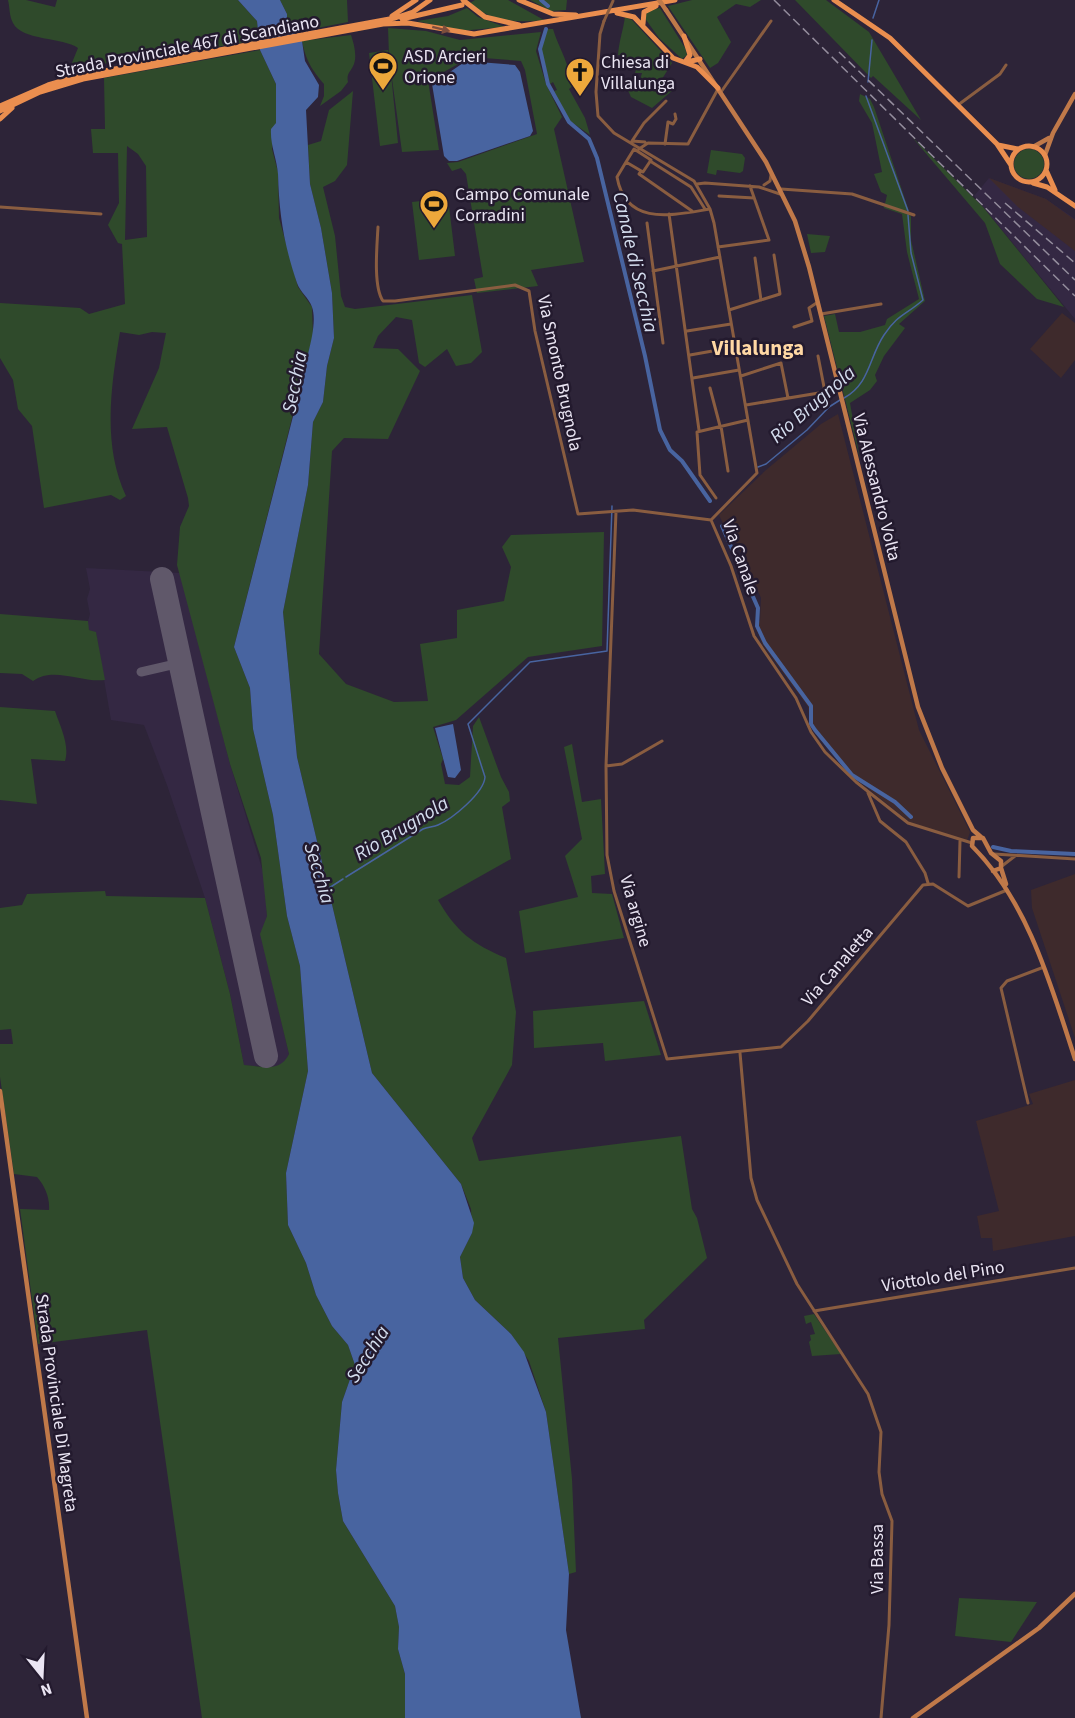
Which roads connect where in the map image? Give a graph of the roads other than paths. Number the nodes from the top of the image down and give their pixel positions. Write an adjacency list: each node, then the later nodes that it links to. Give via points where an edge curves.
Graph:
1 (416, 0): 13 (main road, via 401,12)
2 (430, 0): 13 (main road, Strada Provinciale 467 di Scandiano, via 407,14)
3 (519, 0): 10 (main road)
4 (525, 0): 10 (main road)
5 (613, 0): 36 (street, bridge, via 600,34 597,110 606,126)
6 (659, 0): 17 (main road, Via Alessandro Volta, bridge)
7 (673, 0): 11 (main road); 16 (main road, via 644,12)
8 (834, 0): 26 (main road, via 890,38)
9 (462, 3): 14 (main road); 15 (main road, via 494,21)
10 (534, 7): 11 (main road, via 560,15)
11 (597, 14): 15 (main road, Strada Provinciale 467 di Scandiano); 16 (main road, via 626,13)
12 (771, 21): 22 (street)
13 (374, 23): 14 (main road, Strada Provinciale 467 di Scandiano); 19 (main road, Strada Provinciale 467 di Scandiano)
14 (383, 24): 15 (main road, Strada Provinciale 467 di Scandiano, one-way to 15, via 408,23 474,34)
15 (526, 26)
16 (643, 26): 20 (main road)
17 (684, 36): 18 (main road, Via Alessandro Volta); 20 (main road, via 690,55)
18 (700, 60): 20 (main road); 22 (main road, Via Alessandro Volta)
19 (167, 61): 24 (main road, Strada Provinciale 467 di Scandiano, via 83,79); 27 (main road, Strada Provinciale 467 di Scandiano, via 62,80)
20 (684, 63): 22 (main road, via 701,70)
21 (1006, 65): 26 (street, via 1000,74)
22 (719, 90): 33 (street, via 714,91 688,144); 41 (main road, Via Alessandro Volta)
23 (1075, 93): 31 (main road)
24 (28, 97): 28 (main road, Strada Provinciale 467 di Scandiano); 30 (main road)
25 (666, 101): 32 (street, via 632,141)
26 (958, 105): 34 (main road)
27 (0, 106)
28 (0, 111)
29 (675, 114): 33 (street, via 673,124 668,122)
30 (0, 119)
31 (1053, 133): 35 (main road); 38 (main road)
32 (646, 144): 33 (street); 36 (street)
33 (665, 144)
34 (997, 144): 37 (main road); 42 (main road)
35 (1033, 147): 37 (main road); 38 (main road)
36 (636, 148): 39 (street); 40 (street)
37 (1021, 148): 42 (main road)
38 (1044, 155): 43 (main road)
39 (649, 158): 44 (street); 46 (street, Via Canale); 58 (street, via 691,187)
40 (626, 162): 44 (street); 61 (street, via 617,177 627,202 641,212)
41 (766, 162): 48 (street, via 771,177); 49 (main road, Via Alessandro Volta)
42 (1011, 165): 45 (main road, via 1016,177)
43 (1046, 170): 45 (main road, via 1039,179); 51 (main road)
44 (641, 171): 59 (street, via 639,174)
45 (1028, 182): 51 (main road)
46 (697, 184): 47 (street); 57 (street, Via Canale)
47 (750, 186): 48 (street); 53 (street)
48 (761, 186): 49 (street); 50 (street)
49 (780, 187): 50 (street); 54 (main road, Via Alessandro Volta); 62 (street, via 852,194)
50 (768, 188): 54 (street)
51 (1058, 194): 55 (main road)
52 (719, 196): 53 (street)
53 (754, 198): 65 (street, via 769,240)
54 (786, 200): 72 (main road, Via Alessandro Volta)
55 (1075, 206)
56 (0, 207): 60 (street)
57 (710, 208): 58 (street); 65 (street, Via Canale)
58 (705, 209): 59 (street)
59 (692, 211): 61 (street)
60 (101, 214)
61 (669, 214): 69 (street)
62 (912, 215)
63 (646, 223): 70 (street)
64 (378, 226): 94 (street, Via Smonto Brugnola, via 378,272 383,301 515,285 529,291 578,514)
65 (718, 247): 67 (street, Via Canale)
66 (774, 255): 71 (street, via 780,294)
67 (720, 257): 69 (street); 74 (street, Via Canale)
68 (755, 258): 71 (street)
69 (677, 267): 70 (street); 78 (street)
70 (653, 271): 79 (street)
71 (761, 300): 74 (street)
72 (818, 303): 75 (main road, Via Alessandro Volta); 77 (street, via 809,308 812,321)
73 (881, 304): 75 (street)
74 (729, 310): 76 (street, Via Canale)
75 (821, 314): 99 (main road, Via Alessandro Volta, via 920,714)
76 (731, 324): 78 (street); 80 (street, Via Canale)
77 (794, 327)
78 (687, 331): 81 (street)
79 (663, 343)
80 (735, 347): 81 (street); 83 (street, Via Canale)
81 (690, 355): 85 (street)
82 (818, 356): 87 (street, via 825,392)
83 (739, 370): 84 (street, Via Canale); 85 (street)
84 (741, 376): 87 (street, via 781,363); 88 (street, Via Canale)
85 (693, 378): 91 (street)
86 (710, 388): 90 (street)
87 (788, 398): 88 (street)
88 (746, 405): 89 (street, Via Canale)
89 (748, 420): 90 (street); 95 (street, Via Canale, via 757,473)
90 (720, 426): 91 (street); 92 (street)
91 (699, 430): 93 (street, via 700,476)
92 (728, 471)
93 (716, 498)
94 (613, 512): 95 (street, Via Smonto Brugnola, via 639,511); 97 (street, Via argine)
95 (711, 520): 98 (street, Via Canale, via 759,644 798,702 820,746)
96 (662, 741): 97 (street, via 622,764)
97 (606, 766): 113 (street, Via argine, via 607,855 614,891)
98 (867, 791): 101 (street, Via Canale, via 908,823); 109 (street, via 880,820 906,842)
99 (973, 830): 100 (main road); 102 (main road)
100 (981, 837): 102 (main road); 103 (main road)
101 (960, 841): 102 (street, Via Canale); 108 (street)
102 (973, 841): 107 (main road)
103 (990, 852): 104 (street); 106 (main road, via 1000,859)
104 (1017, 856): 105 (street); 106 (street)
105 (1075, 859)
106 (1001, 867): 107 (main road); 110 (main road)
107 (993, 871): 110 (main road)
108 (959, 878)
109 (928, 883): 110 (street, via 966,906); 112 (street, Via Canaletta, via 919,887 790,1040 781,1047)
110 (1007, 890): 111 (main road)
111 (1044, 967): 114 (main road); 116 (street, via 1007,981 1001,988)
112 (740, 1053): 113 (street, Via Canaletta); 118 (street, via 754,1190 794,1278)
113 (667, 1059)
114 (1075, 1059)
115 (0, 1091): 120 (main road, Strada Provinciale Di Magreta)
116 (1028, 1104)
117 (1075, 1268): 118 (street, Viottolo del Pino)
118 (814, 1311): 121 (street, Via Bassa, via 868,1394 881,1432 879,1472 892,1521 890,1625)
119 (1075, 1594): 122 (main road, via 1039,1628)
120 (87, 1718)
121 (881, 1718)
122 (913, 1718)

